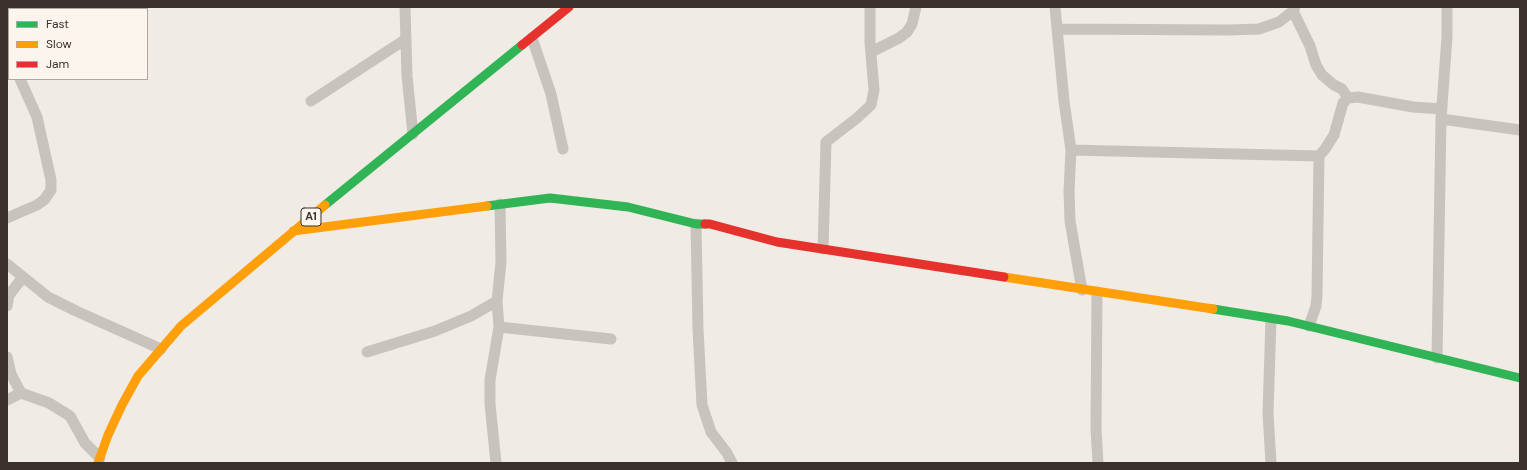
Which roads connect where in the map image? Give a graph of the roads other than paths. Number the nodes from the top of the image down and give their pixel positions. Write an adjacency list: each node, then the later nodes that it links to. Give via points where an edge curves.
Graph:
1 (405, 7): 10 (street)
2 (569, 7): 9 (main road, A1)
3 (870, 7): 11 (street)
4 (916, 7): 11 (street, via 907,32)
5 (1056, 7): 8 (street)
6 (1447, 7): 15 (street)
7 (1294, 9): 8 (street, via 1279,22 1259,29); 13 (street, via 1322,75 1342,89)
8 (1058, 29): 19 (street)
9 (532, 38): 17 (main road, A1); 18 (street, via 551,94)
10 (406, 40): 14 (street); 17 (street)
11 (871, 52): 25 (street, via 874,90 871,105 826,142)
12 (20, 80): 22 (street, via 38,118 52,180 51,190 44,200)
13 (1348, 98): 15 (street, via 1358,97 1413,106); 20 (street, via 1342,103 1334,135)
14 (312, 101)
15 (1442, 114): 16 (street); 39 (street)
16 (1520, 130)
17 (413, 134): 24 (main road, A1)
18 (563, 149)
19 (1071, 150): 20 (street); 28 (street, via 1070,221)
20 (1319, 156): 33 (street, via 1317,296)
21 (500, 204): 23 (main road, via 550,198 628,207); 24 (main road); 30 (street, via 501,262)
22 (7, 218)
23 (696, 224): 25 (main road, via 710,224 777,242); 46 (street, via 702,405 711,432)
24 (293, 231): 36 (main road, A1, via 181,326)
25 (823, 249): 28 (main road)
26 (7, 264): 27 (street)
27 (23, 277): 31 (street, via 9,295); 36 (street, via 48,297 76,312)
28 (1082, 290): 29 (main road)
29 (1097, 292): 32 (main road); 47 (street)
30 (497, 302): 34 (street); 37 (street, via 436,331)
31 (7, 306)
32 (1271, 319): 33 (main road); 44 (street, via 1268,413)
33 (1309, 326): 39 (main road)
34 (499, 327): 35 (street); 45 (street, via 490,380)
35 (611, 339)
36 (161, 349): 43 (main road, A1, via 138,376 122,405)
37 (366, 352)
38 (7, 356): 41 (street, via 11,374)
39 (1437, 358): 40 (main road)
40 (1520, 378)
41 (21, 393): 42 (street); 43 (street, via 49,403 70,416 85,443)
42 (7, 400)
43 (99, 460)
44 (1272, 461)
45 (496, 463)
46 (732, 463)
47 (1098, 463)

